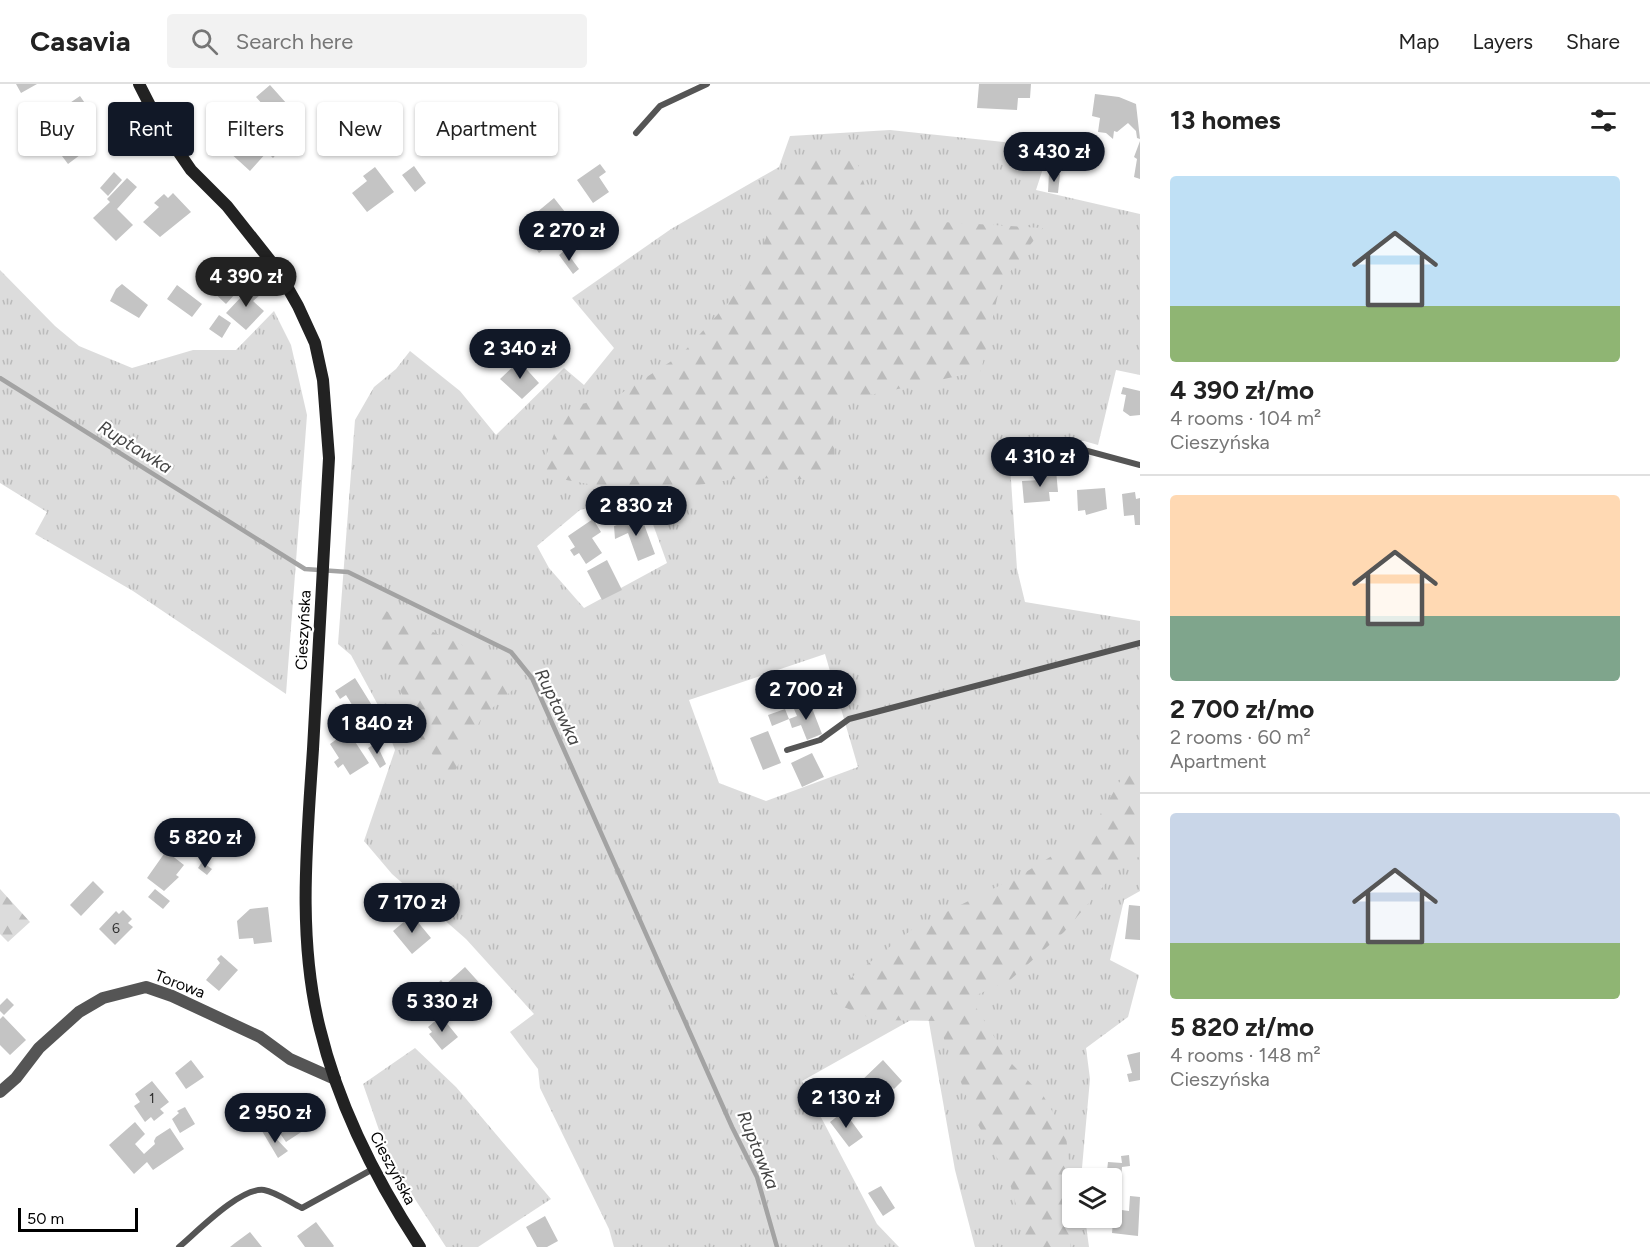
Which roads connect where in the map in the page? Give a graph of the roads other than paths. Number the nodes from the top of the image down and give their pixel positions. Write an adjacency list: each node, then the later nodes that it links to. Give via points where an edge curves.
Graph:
1 (139, 84): 8 (main road, Cieszyńska, via 160,125 191,170 276,269 315,343 328,412 329,458 306,905 315,1004)
2 (707, 84): 3 (lane, via 660,106)
3 (636, 132)
4 (1069, 446): 5 (lane)
5 (1140, 465)
6 (1140, 643): 7 (lane, via 849,719 820,740)
7 (787, 750)
8 (335, 1079): 9 (street, Torowa, via 290,1059 260,1037 146,987 103,998 79,1012 39,1048); 10 (main road, Cieszyńska)
9 (0, 1092)
10 (373, 1169): 11 (lane, via 302,1208 264,1190 250,1192); 12 (main road, Cieszyńska)
11 (179, 1247)
12 (420, 1247)

